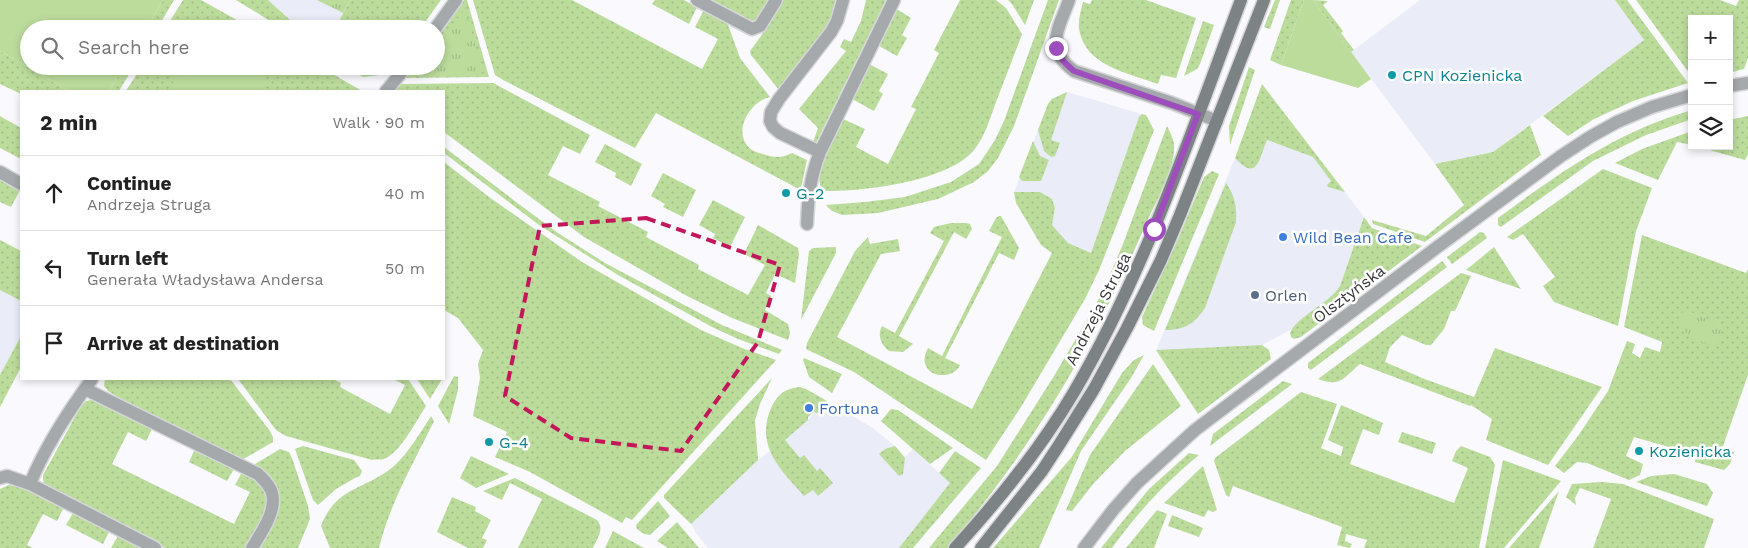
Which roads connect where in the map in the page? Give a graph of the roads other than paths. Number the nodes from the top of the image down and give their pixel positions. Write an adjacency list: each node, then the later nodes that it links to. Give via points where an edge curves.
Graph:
1 (456, 0): 9 (street)
2 (697, 0): 3 (street, via 752,29 760,26)
3 (776, 0)
4 (843, 0): 17 (street, via 831,32 780,99 770,122 780,133)
5 (894, 0): 17 (street)
6 (1069, 0): 15 (street, via 1056,38 1058,55 1065,64 1074,71)
7 (1242, 0): 15 (main road, Andrzeja Struga)
8 (1264, 0): 16 (main road, Andrzeja Struga)
9 (442, 20)
10 (399, 75): 13 (street)
11 (1748, 83): 12 (street)
12 (1733, 85)
13 (387, 90)
14 (1688, 96): 28 (street, Olsztyńska, via 1652,107 1590,137 1436,248 1195,430 1137,483)
15 (1198, 114): 16 (street); 26 (main road, Andrzeja Struga, via 1140,263 1094,356 1027,462)
16 (1217, 121): 27 (main road, Andrzeja Struga, via 1161,260 1119,343 1042,471)
17 (820, 152): 20 (street, via 808,193)
18 (0, 172): 19 (street)
19 (20, 183)
20 (807, 224)
21 (89, 384): 23 (street, via 62,423); 25 (street, via 258,474 272,493 272,505)
22 (0, 478): 23 (street, via 7,476)
23 (30, 484): 24 (street)
24 (155, 548)
25 (252, 548)
26 (956, 548)
27 (981, 548)
28 (1084, 548)

